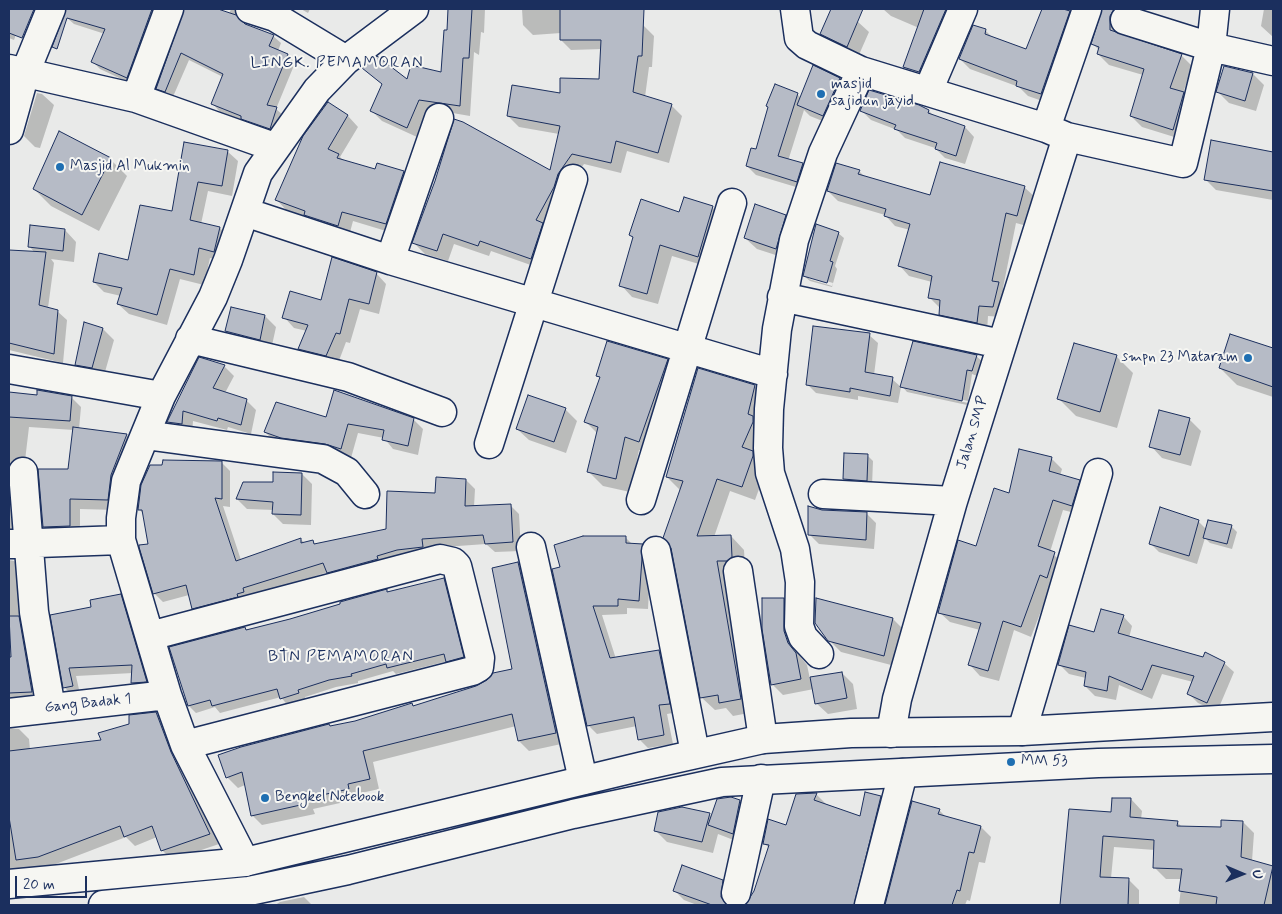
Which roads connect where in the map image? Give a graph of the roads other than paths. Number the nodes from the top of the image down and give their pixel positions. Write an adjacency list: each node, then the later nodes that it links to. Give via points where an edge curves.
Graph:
1 (51, 9): 13 (street)
2 (169, 9): 16 (street)
3 (250, 9): 11 (street, via 274,17)
4 (414, 9): 11 (street)
5 (795, 9): 14 (street, via 799,38)
6 (963, 9): 15 (street)
7 (1087, 9): 19 (street, Jalan SMP)
8 (1215, 9): 10 (street)
9 (1125, 20): 10 (street)
10 (1211, 47): 12 (street); 19 (street, via 1183,163)
11 (346, 60): 20 (street, via 317,90)
12 (1273, 60)
13 (17, 71): 16 (street); 18 (street)
14 (861, 71): 15 (street); 25 (street, via 826,145 807,196)
15 (928, 92): 19 (street)
16 (136, 98): 20 (street)
17 (439, 118): 24 (street)
18 (9, 130)
19 (1057, 133): 28 (street, Jalan SMP)
20 (274, 147): 23 (street, via 258,173)
21 (573, 179): 26 (street)
22 (732, 203): 29 (street)
23 (245, 212): 24 (street); 27 (street, via 216,290)
24 (390, 260): 26 (street)
25 (782, 297): 28 (street); 31 (street)
26 (535, 303): 29 (street); 35 (street)
27 (190, 339): 32 (street); 33 (street, via 348,378)
28 (1001, 344): 41 (street, Jalan SMP)
29 (688, 350): 31 (street); 40 (street)
30 (9, 369): 32 (street)
31 (773, 374): 48 (street, via 769,409 770,473 795,549 800,582 799,626 803,637)
32 (161, 396): 34 (street)
33 (442, 412)
34 (145, 435): 38 (street, via 323,459 347,472); 42 (street, via 126,481)
35 (489, 444)
36 (23, 472): 43 (street)
37 (1098, 473): 53 (street)
38 (365, 494)
39 (823, 494): 41 (street)
40 (641, 500)
41 (953, 501): 54 (street, Jalan SMP, via 897,699)
42 (121, 540): 43 (street); 47 (street)
43 (18, 544): 50 (street)
44 (531, 547): 62 (street)
45 (656, 551): 57 (street)
46 (738, 571): 55 (street)
47 (150, 636): 49 (street); 56 (street, via 440,559 457,566 480,658 479,667)
48 (819, 654)
49 (167, 695): 50 (street, Gang Badak 1); 56 (street)
50 (51, 708): 51 (street, Gang Badak 1)
51 (9, 713)
52 (1273, 717): 53 (street)
53 (1022, 730): 54 (street)
54 (891, 733): 55 (street)
55 (763, 739): 57 (street)
56 (184, 745): 64 (street)
57 (695, 753): 59 (street)
58 (1273, 759): 60 (street, via 1098,763)
59 (643, 766): 62 (street); 63 (street)
60 (903, 773): 61 (street); 69 (street)
61 (761, 779): 63 (street, via 722,782); 66 (street)
62 (583, 780): 64 (street)
63 (646, 798): 67 (street)
64 (245, 862): 65 (street)
65 (9, 884)
66 (736, 893)
67 (246, 898): 68 (street)
68 (103, 905)
69 (869, 905)

